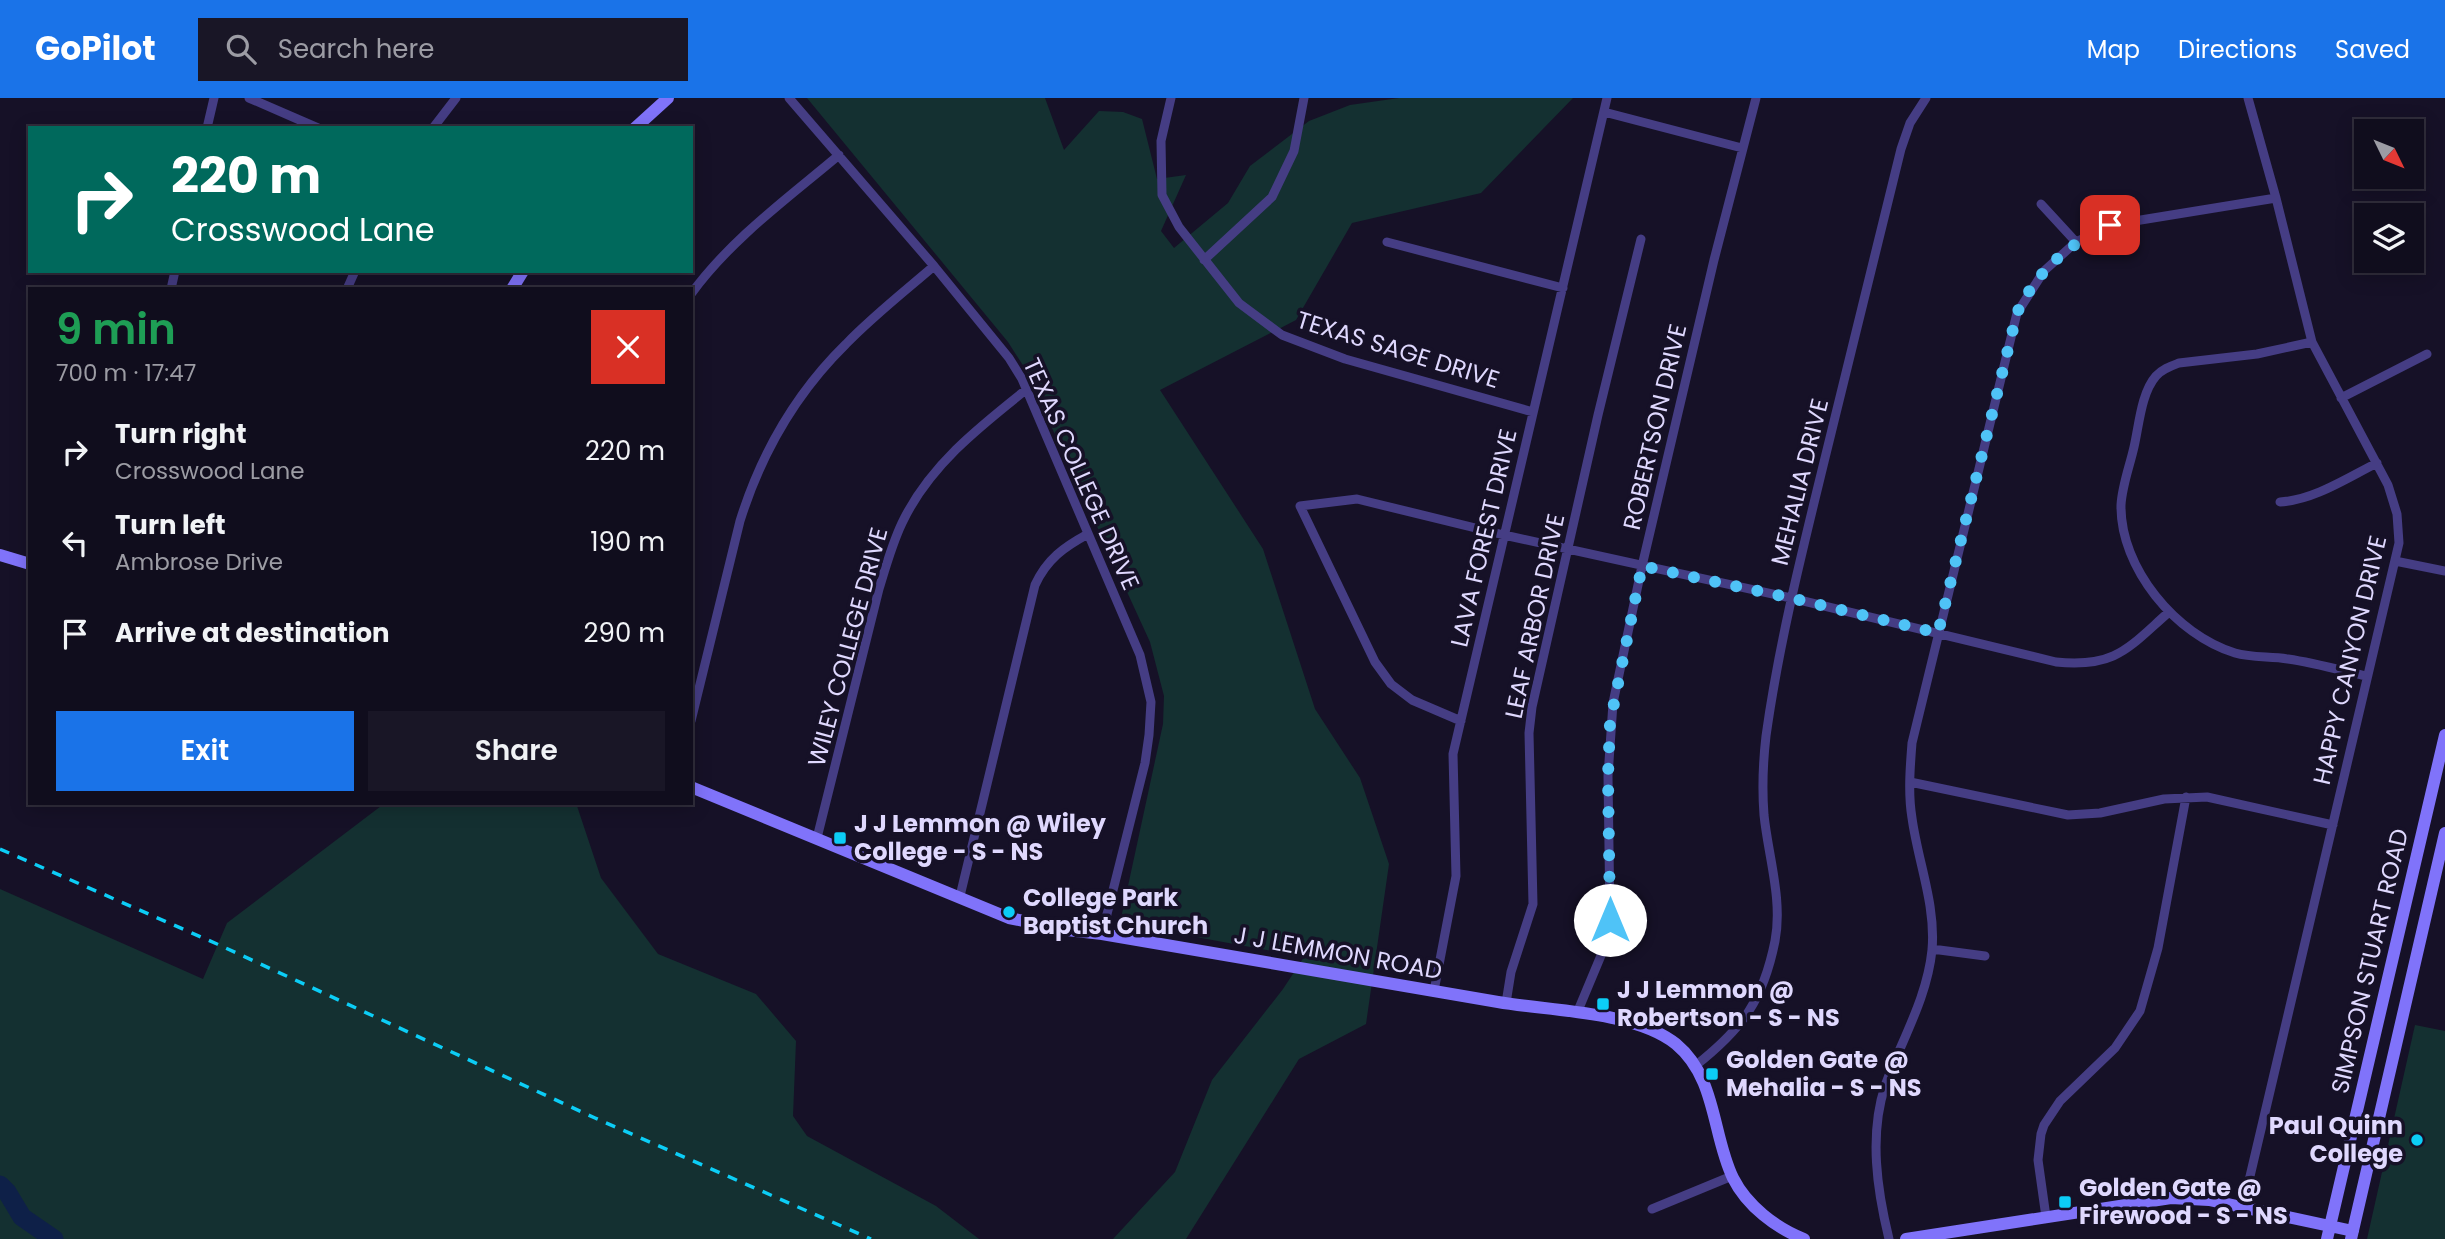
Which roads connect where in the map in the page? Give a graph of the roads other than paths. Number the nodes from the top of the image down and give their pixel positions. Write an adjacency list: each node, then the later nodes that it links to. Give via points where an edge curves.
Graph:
1 (214, 98): 13 (street)
2 (249, 98): 14 (street)
3 (456, 98): 15 (street)
4 (668, 98): 16 (street)
5 (789, 98): 18 (street, TEXAS COLLEGE DRIVE)
6 (1171, 98): 24 (street, TEXAS SAGE DRIVE, via 1161,141 1162,195)
7 (1304, 98): 24 (street, via 1294,151 1272,197)
8 (1607, 98): 12 (street, LAVA FOREST DRIVE)
9 (1756, 98): 17 (street, ROBERTSON DRIVE)
10 (1926, 98): 43 (street, MEHALIA DRIVE, via 1903,141)
11 (2248, 98): 19 (street, HAPPY CANYON DRIVE)
12 (1604, 113): 17 (street); 26 (street, LAVA FOREST DRIVE)
13 (207, 126)
14 (314, 126)
15 (435, 126)
16 (637, 126)
17 (1742, 148): 41 (street, ROBERTSON DRIVE)
18 (839, 155): 25 (street, TEXAS COLLEGE DRIVE); 27 (street, via 763,218)
19 (2276, 198): 23 (street, via 2110,225); 28 (street, HAPPY CANYON DRIVE)
20 (2042, 204): 23 (street)
21 (1641, 239): 37 (street, LEAF ARBOR DRIVE)
22 (1387, 242): 26 (street)
23 (2076, 242): 45 (street, via 2044,271 2017,313)
24 (1204, 260): 32 (street, TEXAS SAGE DRIVE, via 1239,303 1282,335 1345,359)
25 (934, 266): 30 (street, TEXAS COLLEGE DRIVE, via 1009,358); 47 (street, via 847,343 799,398 776,435 747,497)
26 (1563, 288): 32 (street, LAVA FOREST DRIVE)
27 (693, 292)
28 (2312, 342): 31 (street, HAPPY CANYON DRIVE); 44 (street, via 2179,363 2157,375 2151,386 2121,503 2124,531 2138,566)
29 (2427, 354): 31 (street)
30 (1027, 389): 35 (street, TEXAS COLLEGE DRIVE); 55 (street, WILEY COLLEGE DRIVE, via 939,466 903,521 879,589)
31 (2341, 398): 33 (street, HAPPY CANYON DRIVE)
32 (1533, 412): 36 (street, LAVA FOREST DRIVE)
33 (2378, 463): 34 (street, via 2311,496); 39 (street, HAPPY CANYON DRIVE, via 2397,514)
34 (2280, 502)
35 (1088, 534): 56 (street, via 1058,552 1035,584); 57 (street, TEXAS COLLEGE DRIVE, via 1140,655 1151,702 1145,764)
36 (1504, 535): 37 (street); 48 (street, LAVA FOREST DRIVE); 48 (street, via 1357,499 1300,506 1391,684 1412,700)
37 (1569, 548): 41 (street); 61 (street, LEAF ARBOR DRIVE, via 1532,708 1533,904)
38 (0, 555): 40 (street)
39 (2395, 561): 42 (street); 46 (street, HAPPY CANYON DRIVE)
40 (28, 563)
41 (1642, 566): 43 (street); 63 (street, ROBERTSON DRIVE, via 1610,723 1610,920 1605,946)
42 (2445, 571)
43 (1791, 598): 45 (street); 65 (street, MEHALIA DRIVE, via 1767,732 1763,784 1777,915 1775,940 1759,995 1744,1019 1726,1042)
44 (2169, 612): 45 (street, via 2110,659 2085,664 2056,662); 46 (street, via 2208,642 2236,653)
45 (1938, 633): 50 (street, via 1914,730)
46 (2367, 676): 53 (street, HAPPY CANYON DRIVE)
47 (693, 713)
48 (1461, 721): 60 (street, LAVA FOREST DRIVE, via 1453,754 1456,876)
49 (2445, 735): 62 (street, SIMPSON STUART ROAD)
50 (1910, 782): 52 (street, via 2068,815); 58 (street, via 1911,817 1929,902)
51 (693, 788): 55 (street, J J LEMMON ROAD)
52 (2186, 797): 53 (street, via 2225,800); 69 (street, via 2158,948 2140,1011 2115,1048 2060,1101 2044,1125 2038,1160)
53 (2333, 825): 67 (street, HAPPY CANYON DRIVE)
54 (2445, 833): 64 (street, SIMPSON STUART ROAD)
55 (817, 838): 56 (street, J J LEMMON ROAD)
56 (960, 895): 57 (street, J J LEMMON ROAD, via 1009,918)
57 (1102, 933): 60 (street, J J LEMMON ROAD)
58 (1932, 949): 59 (street); 73 (street, via 1913,1022 1885,1088 1877,1122 1877,1162)
59 (1985, 956)
60 (1434, 991): 61 (street, J J LEMMON ROAD)
61 (1506, 1003): 63 (street, J J LEMMON ROAD)
62 (2379, 1010): 64 (street); 70 (street, SIMPSON STUART ROAD)
63 (1577, 1013): 65 (street, J J LEMMON ROAD, via 1649,1028 1677,1045)
64 (2403, 1013): 71 (street, SIMPSON STUART ROAD)
65 (1695, 1066): 66 (street)
66 (1732, 1176): 68 (street); 72 (street, via 1764,1215)
67 (2243, 1206): 69 (street, via 2171,1198); 70 (street)
68 (1652, 1209)
69 (2046, 1217): 74 (street)
70 (2328, 1233): 71 (street)
71 (2352, 1235)
72 (1804, 1239)
73 (1889, 1239)
74 (1906, 1239)

